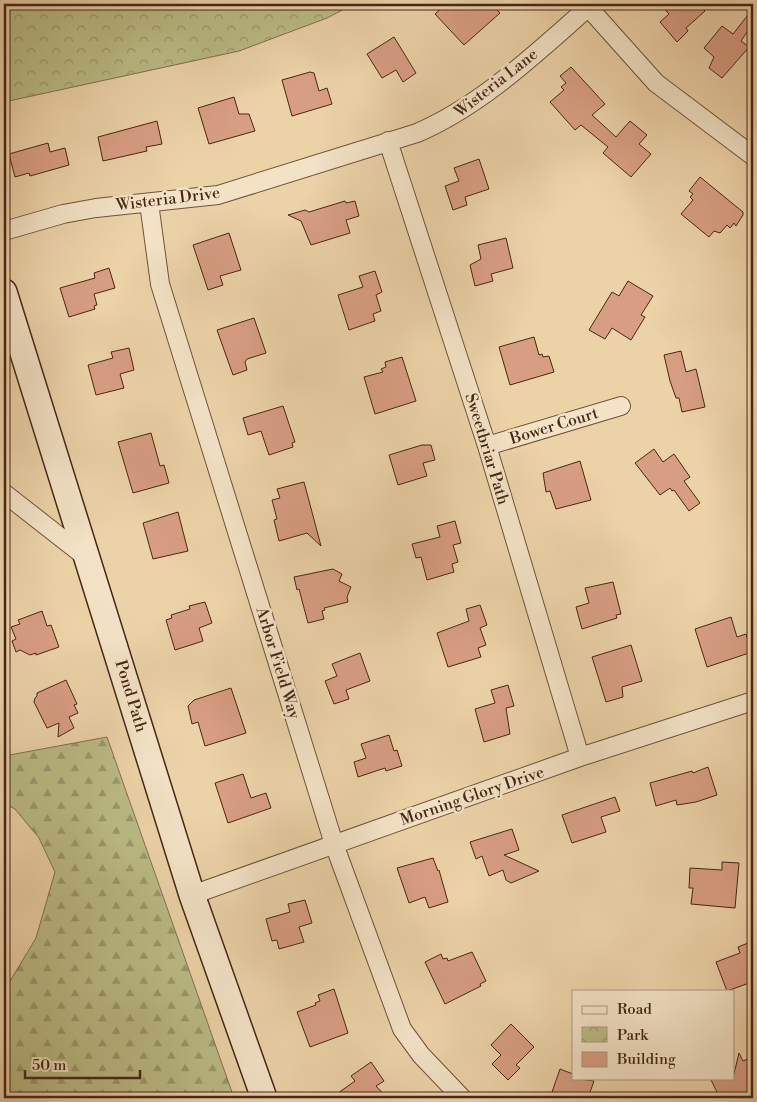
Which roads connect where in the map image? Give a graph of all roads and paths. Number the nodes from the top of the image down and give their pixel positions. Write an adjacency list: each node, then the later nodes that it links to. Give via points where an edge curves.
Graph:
1 (590, 5): 2 (street, Wisteria Lane, via 503,80 448,120); 3 (street, via 656,83)
2 (388, 141): 4 (street, Wisteria Drive, via 218,194); 8 (street, Sweetbriar Path)
3 (753, 156)
4 (148, 203): 5 (street, Wisteria Drive, via 62,214); 13 (street, Arbor Field Way, via 160,284)
5 (4, 231)
6 (4, 292): 10 (street, Pond Path)
7 (621, 406): 8 (street, Bower Court)
8 (486, 446): 12 (street, Sweetbriar Path)
9 (4, 493): 10 (street)
10 (87, 558): 14 (street, Pond Path)
11 (753, 701): 12 (street, Morning Glory Drive)
12 (580, 758): 13 (street, Morning Glory Drive)
13 (334, 844): 14 (street, Morning Glory Drive); 16 (street, Arbor Field Way, via 402,1028 421,1055)
14 (192, 895): 15 (street, Pond Path)
15 (264, 1098)
16 (462, 1098)

